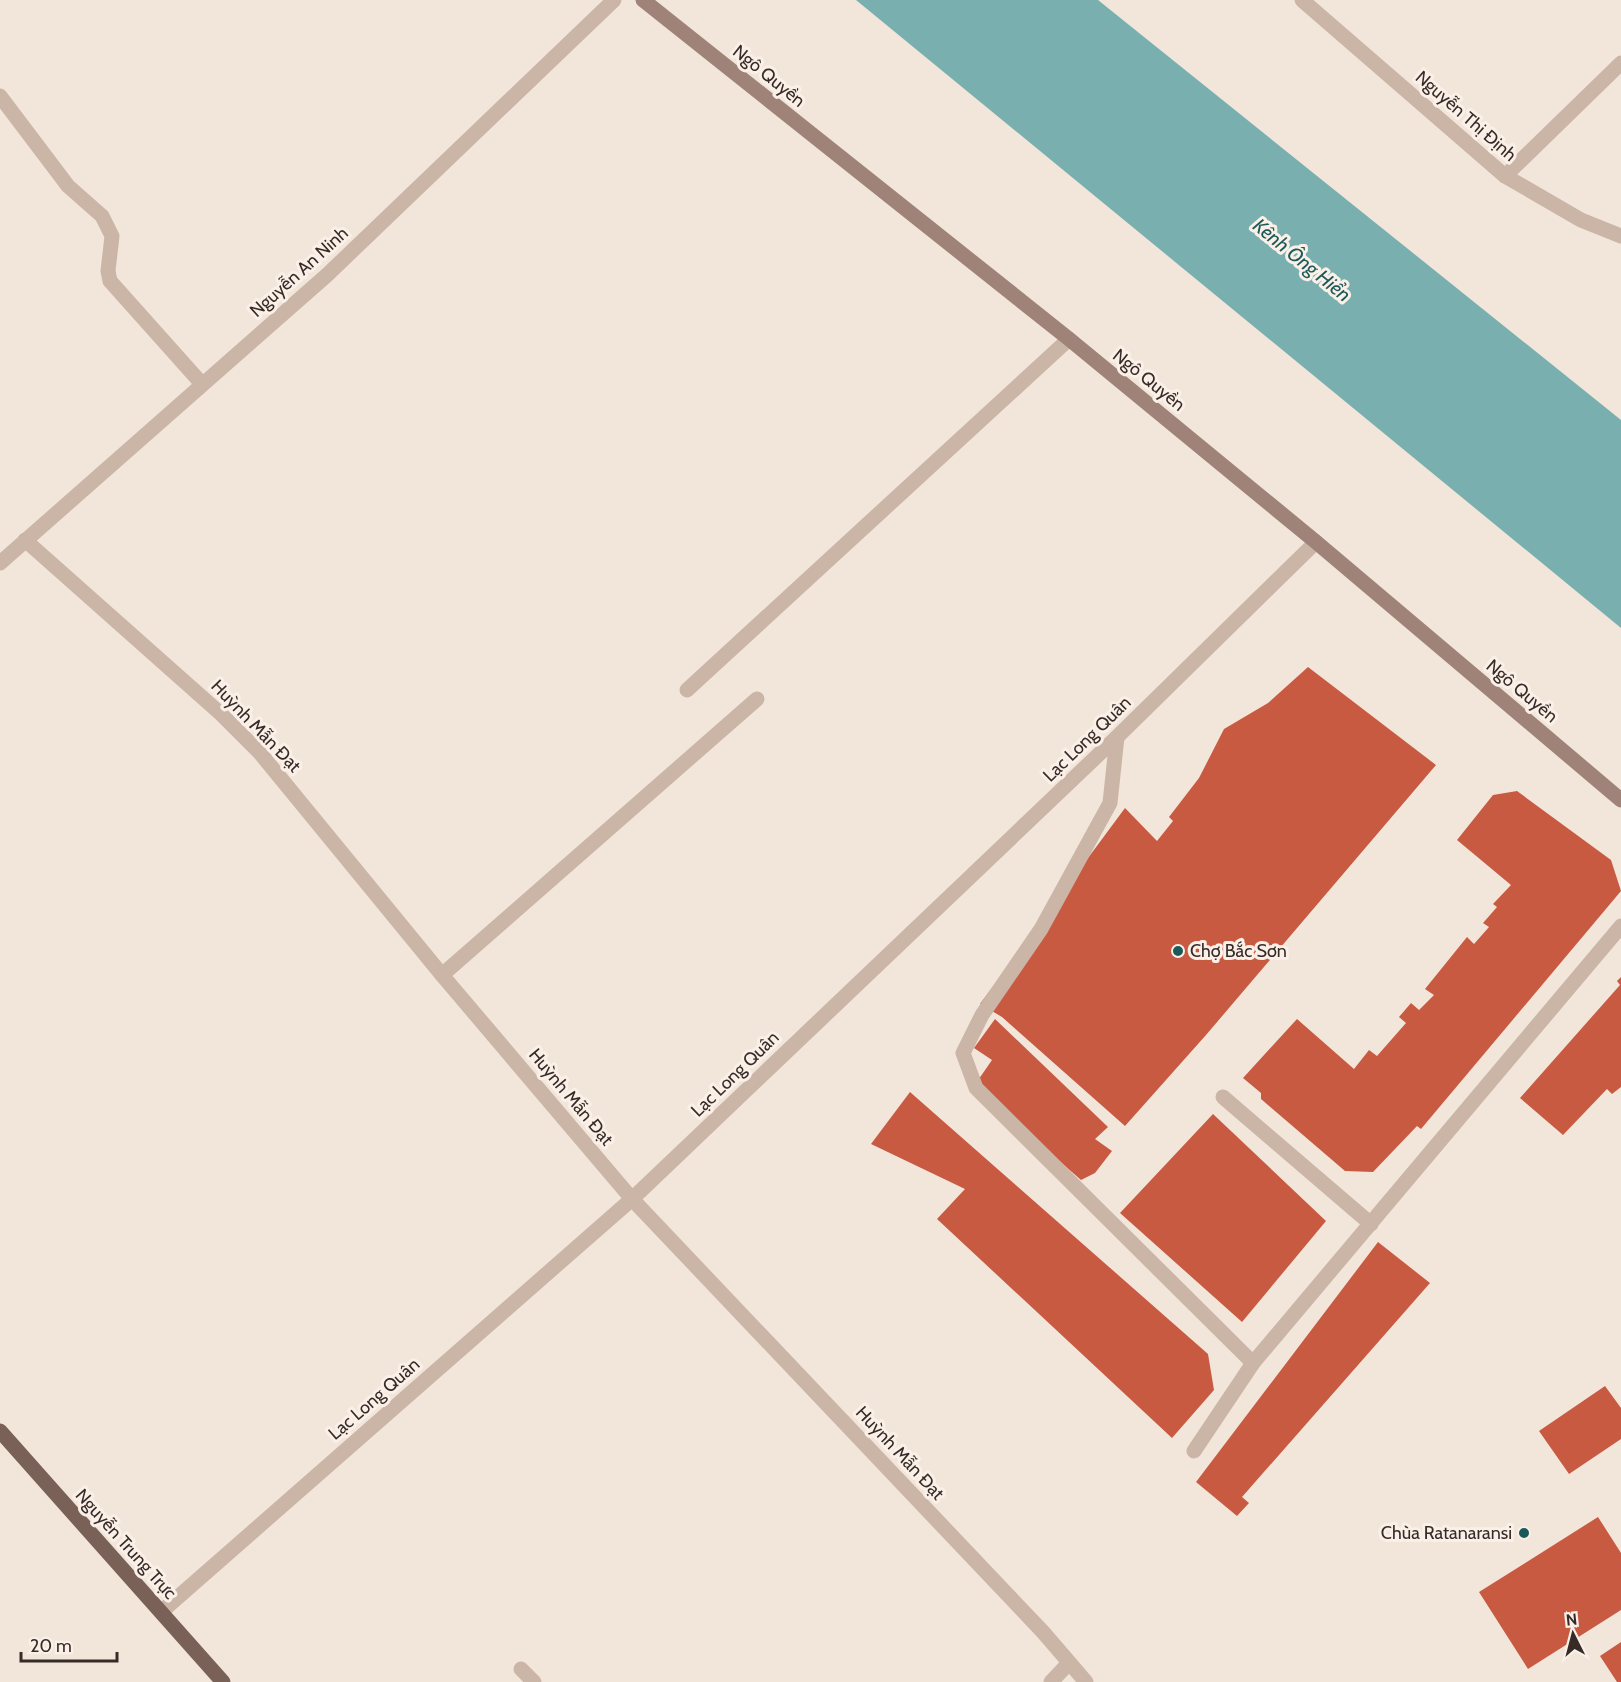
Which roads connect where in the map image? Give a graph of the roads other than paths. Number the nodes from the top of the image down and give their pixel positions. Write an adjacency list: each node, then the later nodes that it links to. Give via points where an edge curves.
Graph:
1 (615, 0): 9 (street, Nguyễn An Ninh, via 327,275)
2 (643, 0): 8 (main road, Ngô Quyền)
3 (1302, 0): 6 (street, Nguyễn Thị Định)
4 (1621, 63): 6 (street)
5 (0, 96): 9 (street, via 68,186 102,216 112,236 110,281)
6 (1505, 176): 7 (street, Nguyễn Thị Định, via 1581,220)
7 (1621, 236)
8 (1069, 339): 11 (main road, Ngô Quyền); 13 (street)
9 (202, 384): 10 (street, Nguyễn An Ninh)
10 (25, 540): 12 (street, Nguyễn An Ninh); 18 (street, Huỳnh Mẫn Đạt, via 260,753)
11 (1316, 543): 15 (street, Lạc Long Quân); 16 (main road, Ngô Quyền)
12 (0, 563)
13 (687, 690)
14 (757, 699): 18 (street)
15 (1117, 737): 20 (street, Lạc Long Quân); 22 (street, via 1110,803 1041,929 982,1015 963,1053 976,1088)
16 (1621, 800)
17 (1621, 926): 21 (street)
18 (442, 975): 20 (street, Huỳnh Mẫn Đạt)
19 (1223, 1097): 21 (street)
20 (632, 1199): 25 (street, Lạc Long Quân); 26 (street, Huỳnh Mẫn Đạt)
21 (1371, 1224): 22 (street)
22 (1253, 1364): 24 (street)
23 (0, 1431): 25 (main road, Nguyễn Trung Trực)
24 (1194, 1451)
25 (161, 1612): 28 (main road, Nguyễn Trung Trực)
26 (1070, 1663): 30 (street); 31 (street, Huỳnh Mẫn Đạt)
27 (521, 1669): 29 (street)
28 (223, 1682)
29 (534, 1682)
30 (1051, 1682)
31 (1086, 1682)

